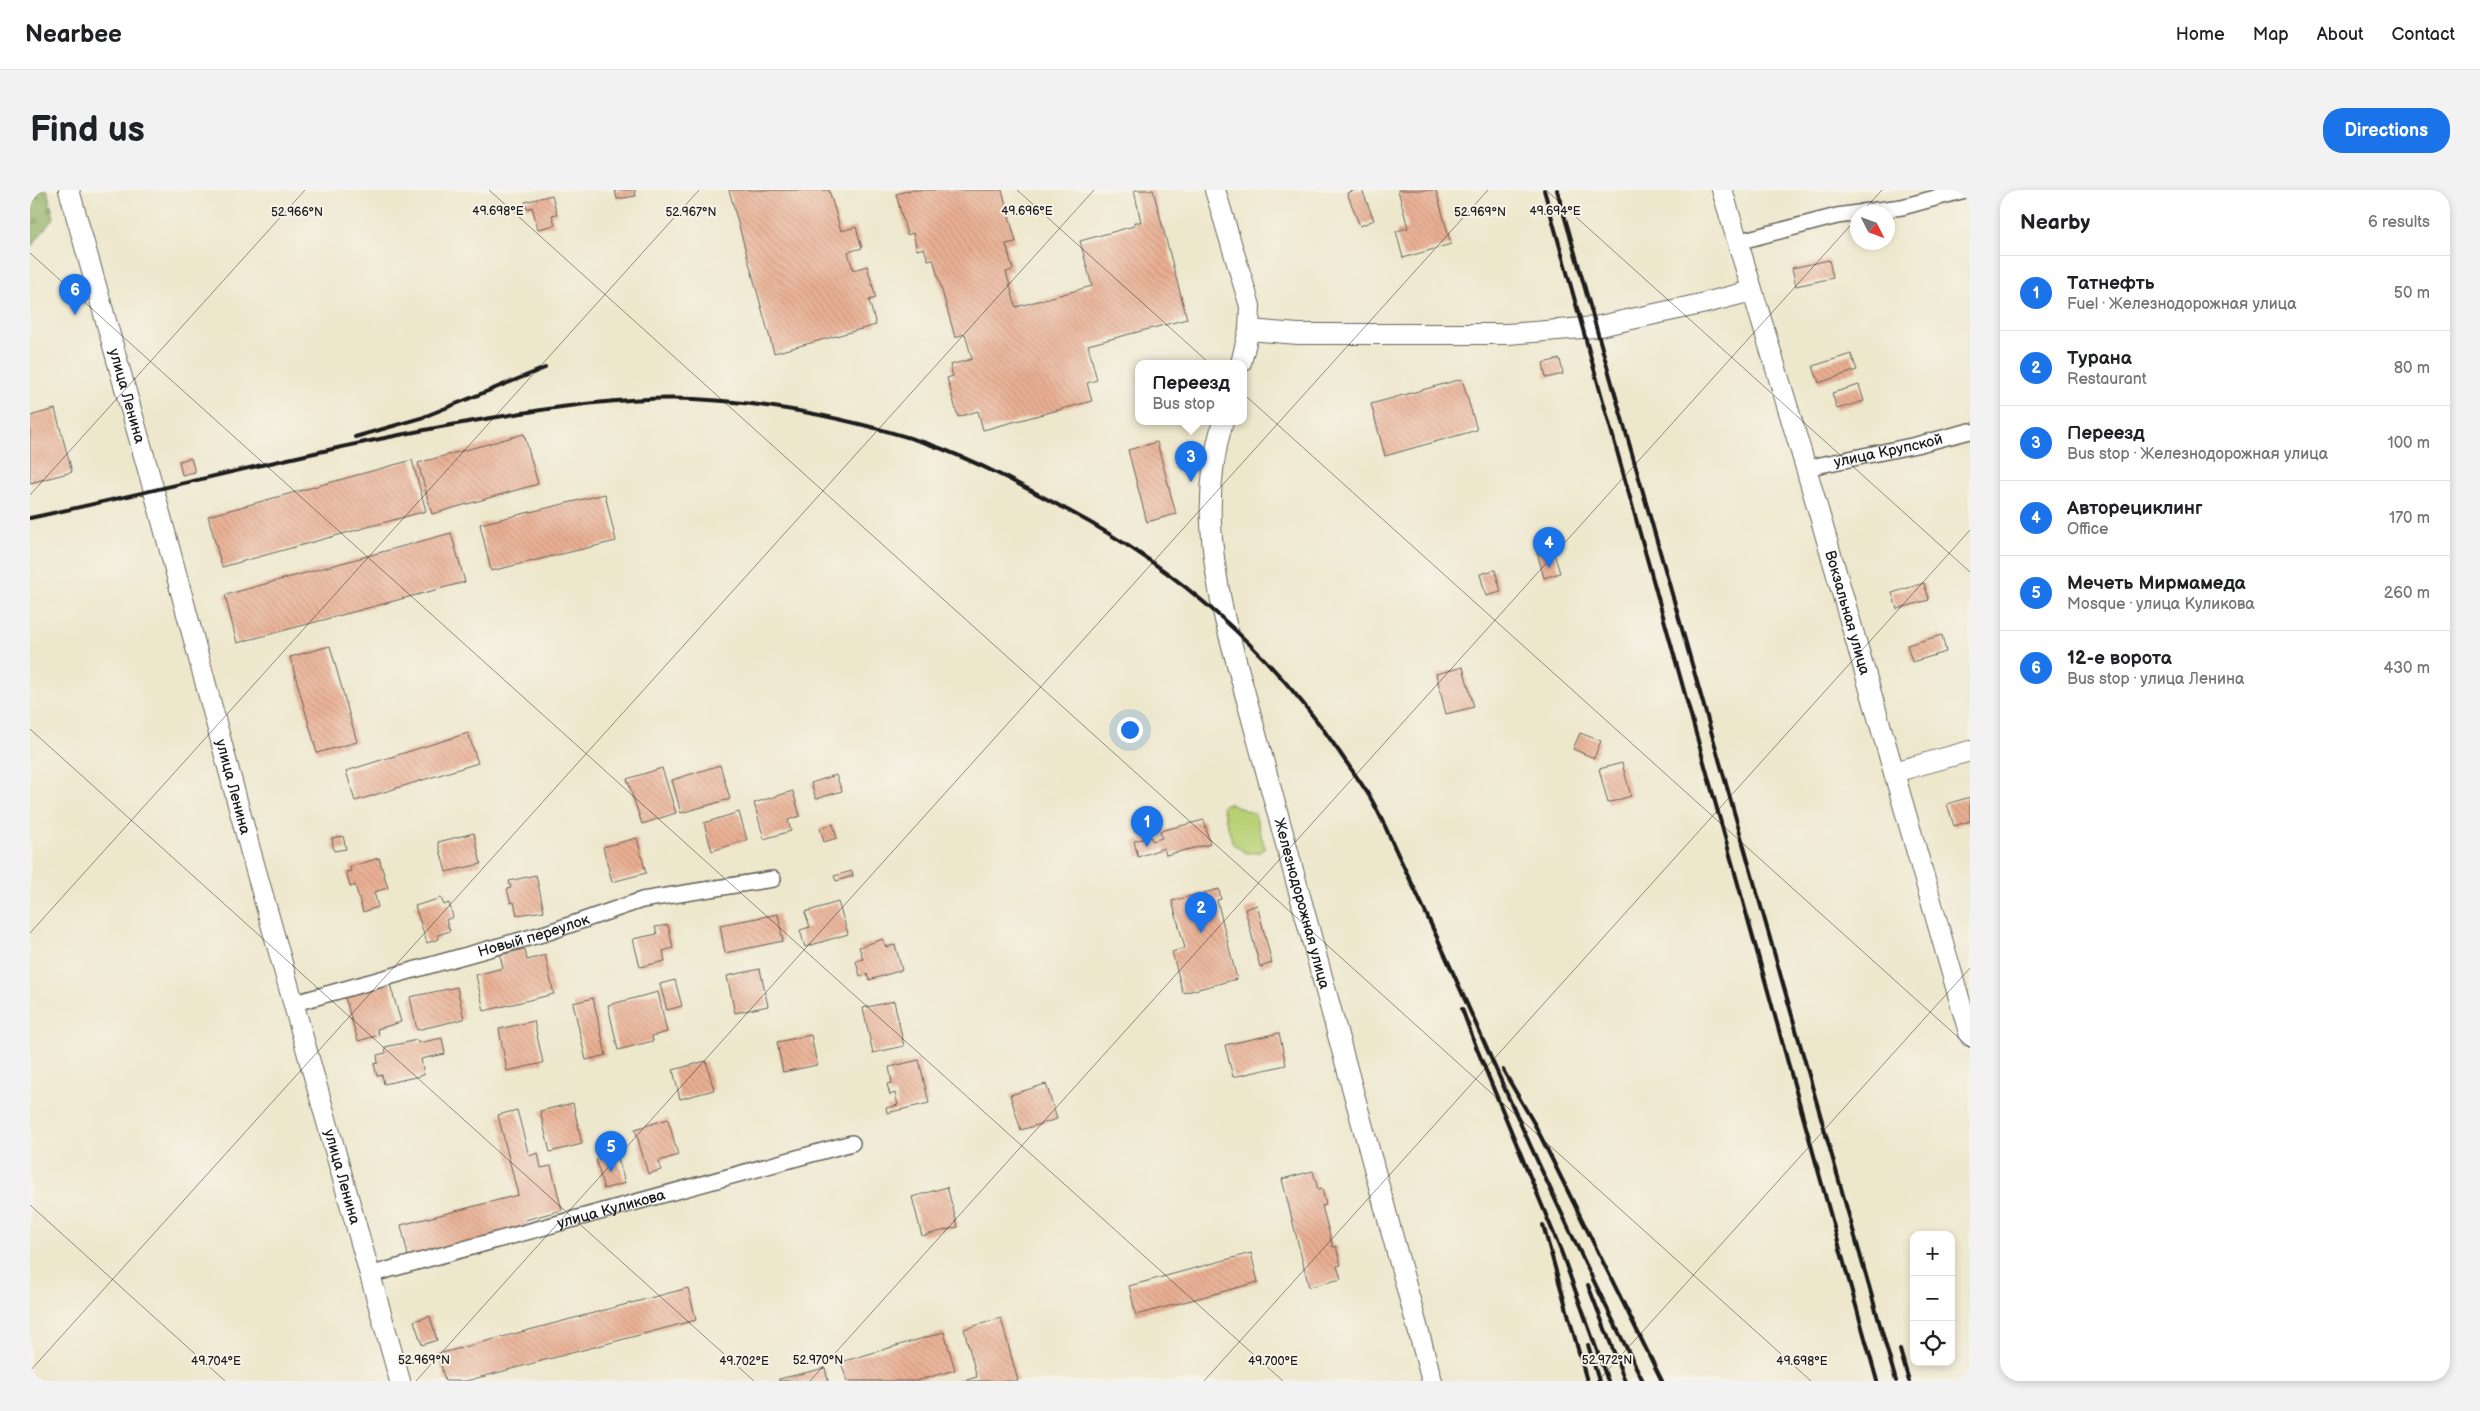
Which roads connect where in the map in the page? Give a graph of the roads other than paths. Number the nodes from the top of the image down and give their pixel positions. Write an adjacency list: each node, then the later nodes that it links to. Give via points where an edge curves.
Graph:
1 (69, 190): 17 (street, улица Ленина)
2 (1215, 190): 9 (street, via 1250,306)
3 (1722, 190): 7 (street, Вокзальная улица)
4 (1965, 190): 5 (street)
5 (1895, 208)
6 (1850, 214): 7 (street)
7 (1737, 242): 8 (street, Вокзальная улица)
8 (1752, 291): 9 (street, via 1595,327 1508,334 1298,334); 13 (street, Вокзальная улица)
9 (1249, 330): 10 (street)
10 (1242, 360)
11 (1222, 425): 22 (street, Железнодорожная улица, via 1210,486 1210,526 1223,611)
12 (1970, 431): 13 (street, улица Крупской)
13 (1806, 468): 15 (street, Вокзальная улица)
14 (1970, 751): 15 (street)
15 (1894, 772): 18 (street, Вокзальная улица)
16 (773, 879): 17 (street, Новый переулок, via 642,900 546,933)
17 (295, 1003): 20 (street, улица Ленина)
18 (1970, 1036)
19 (852, 1143): 20 (street, улица Куликова)
20 (369, 1275): 21 (street, улица Ленина)
21 (400, 1381)
22 (1432, 1381)

